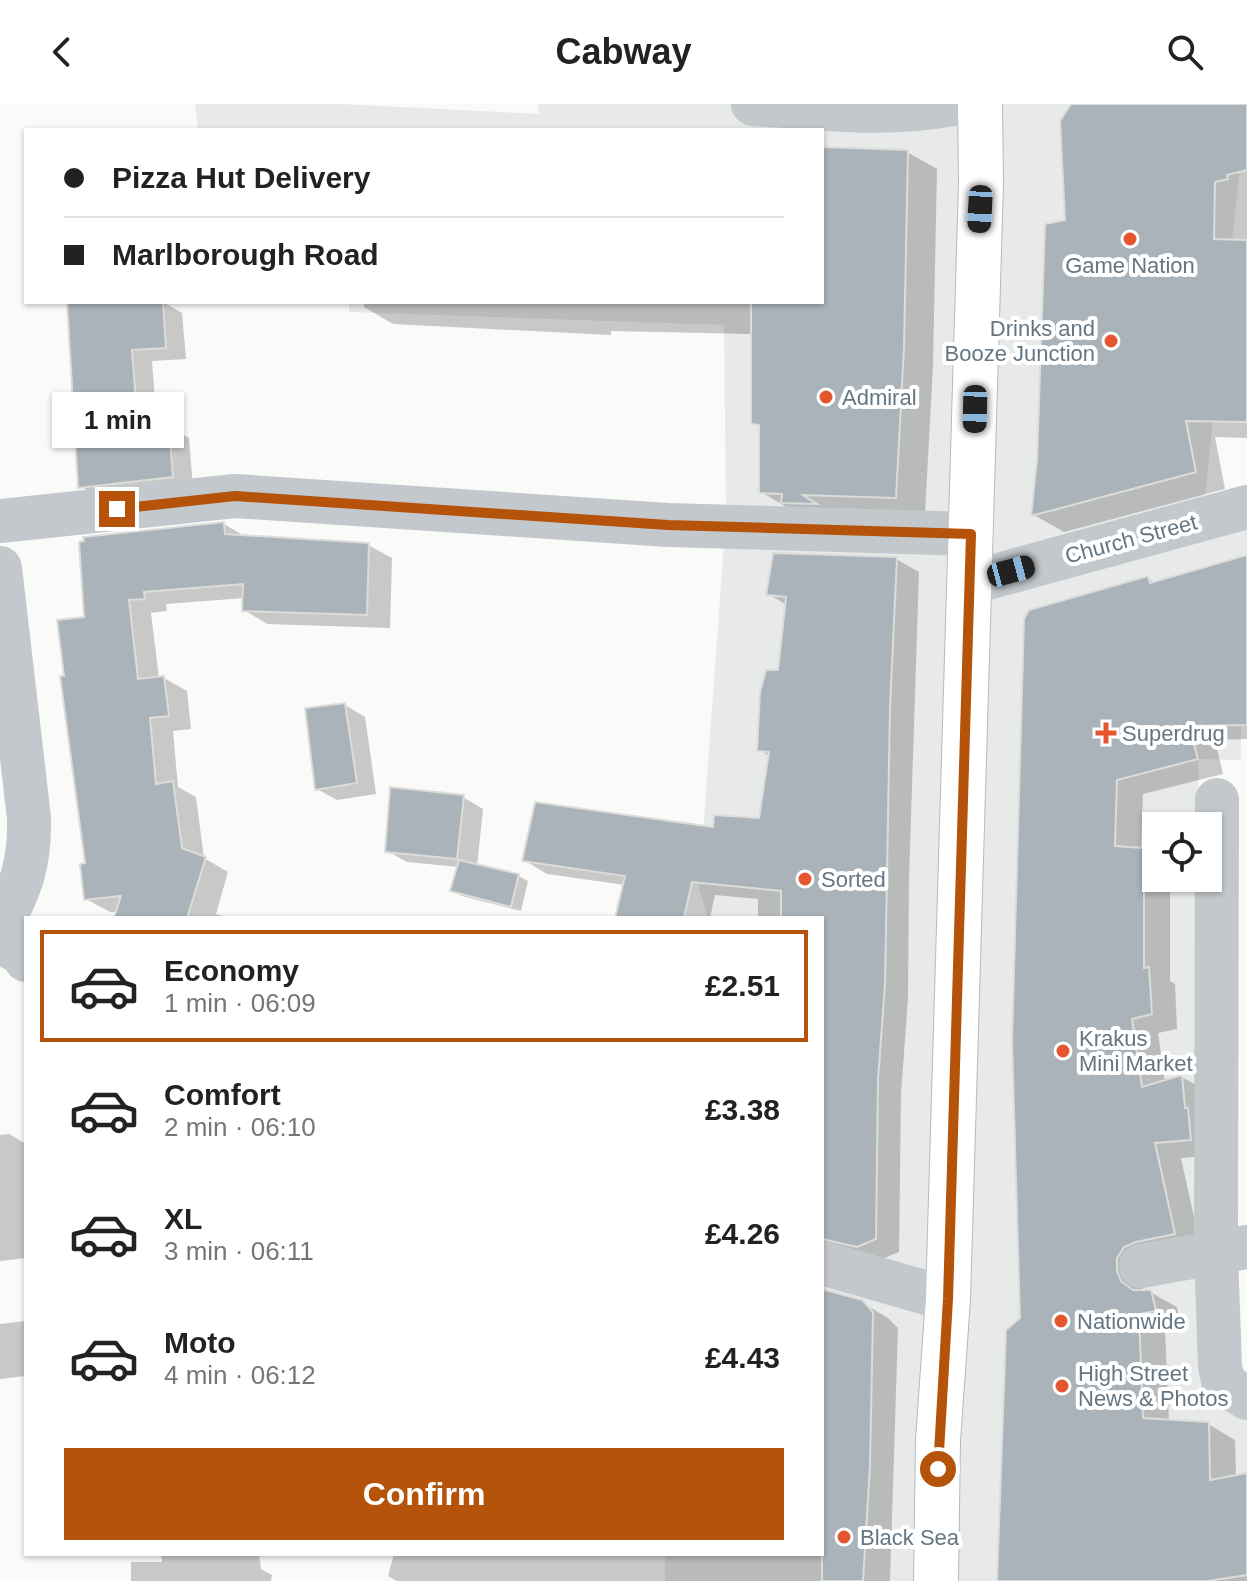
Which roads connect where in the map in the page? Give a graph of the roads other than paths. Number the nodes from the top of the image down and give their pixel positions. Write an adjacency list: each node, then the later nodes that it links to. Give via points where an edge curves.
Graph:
1 (753, 104): 2 (street, via 882,112)
2 (953, 104)
3 (980, 104): 6 (main road)
4 (1247, 507): 8 (street, Church Street)
5 (0, 521): 6 (street, via 235,496 668,525)
6 (971, 534): 8 (main road)
7 (0, 568): 10 (street, via 30,853)
8 (969, 583): 16 (main road)
9 (1217, 800): 13 (street)
10 (0, 928)
11 (0, 942): 12 (street)
12 (24, 956)
13 (1231, 1250): 15 (street); 17 (street, via 1220,1367 1224,1384)
14 (824, 1264): 16 (street)
15 (1141, 1266)
16 (948, 1299): 18 (main road)
17 (1247, 1398)
18 (936, 1581)

